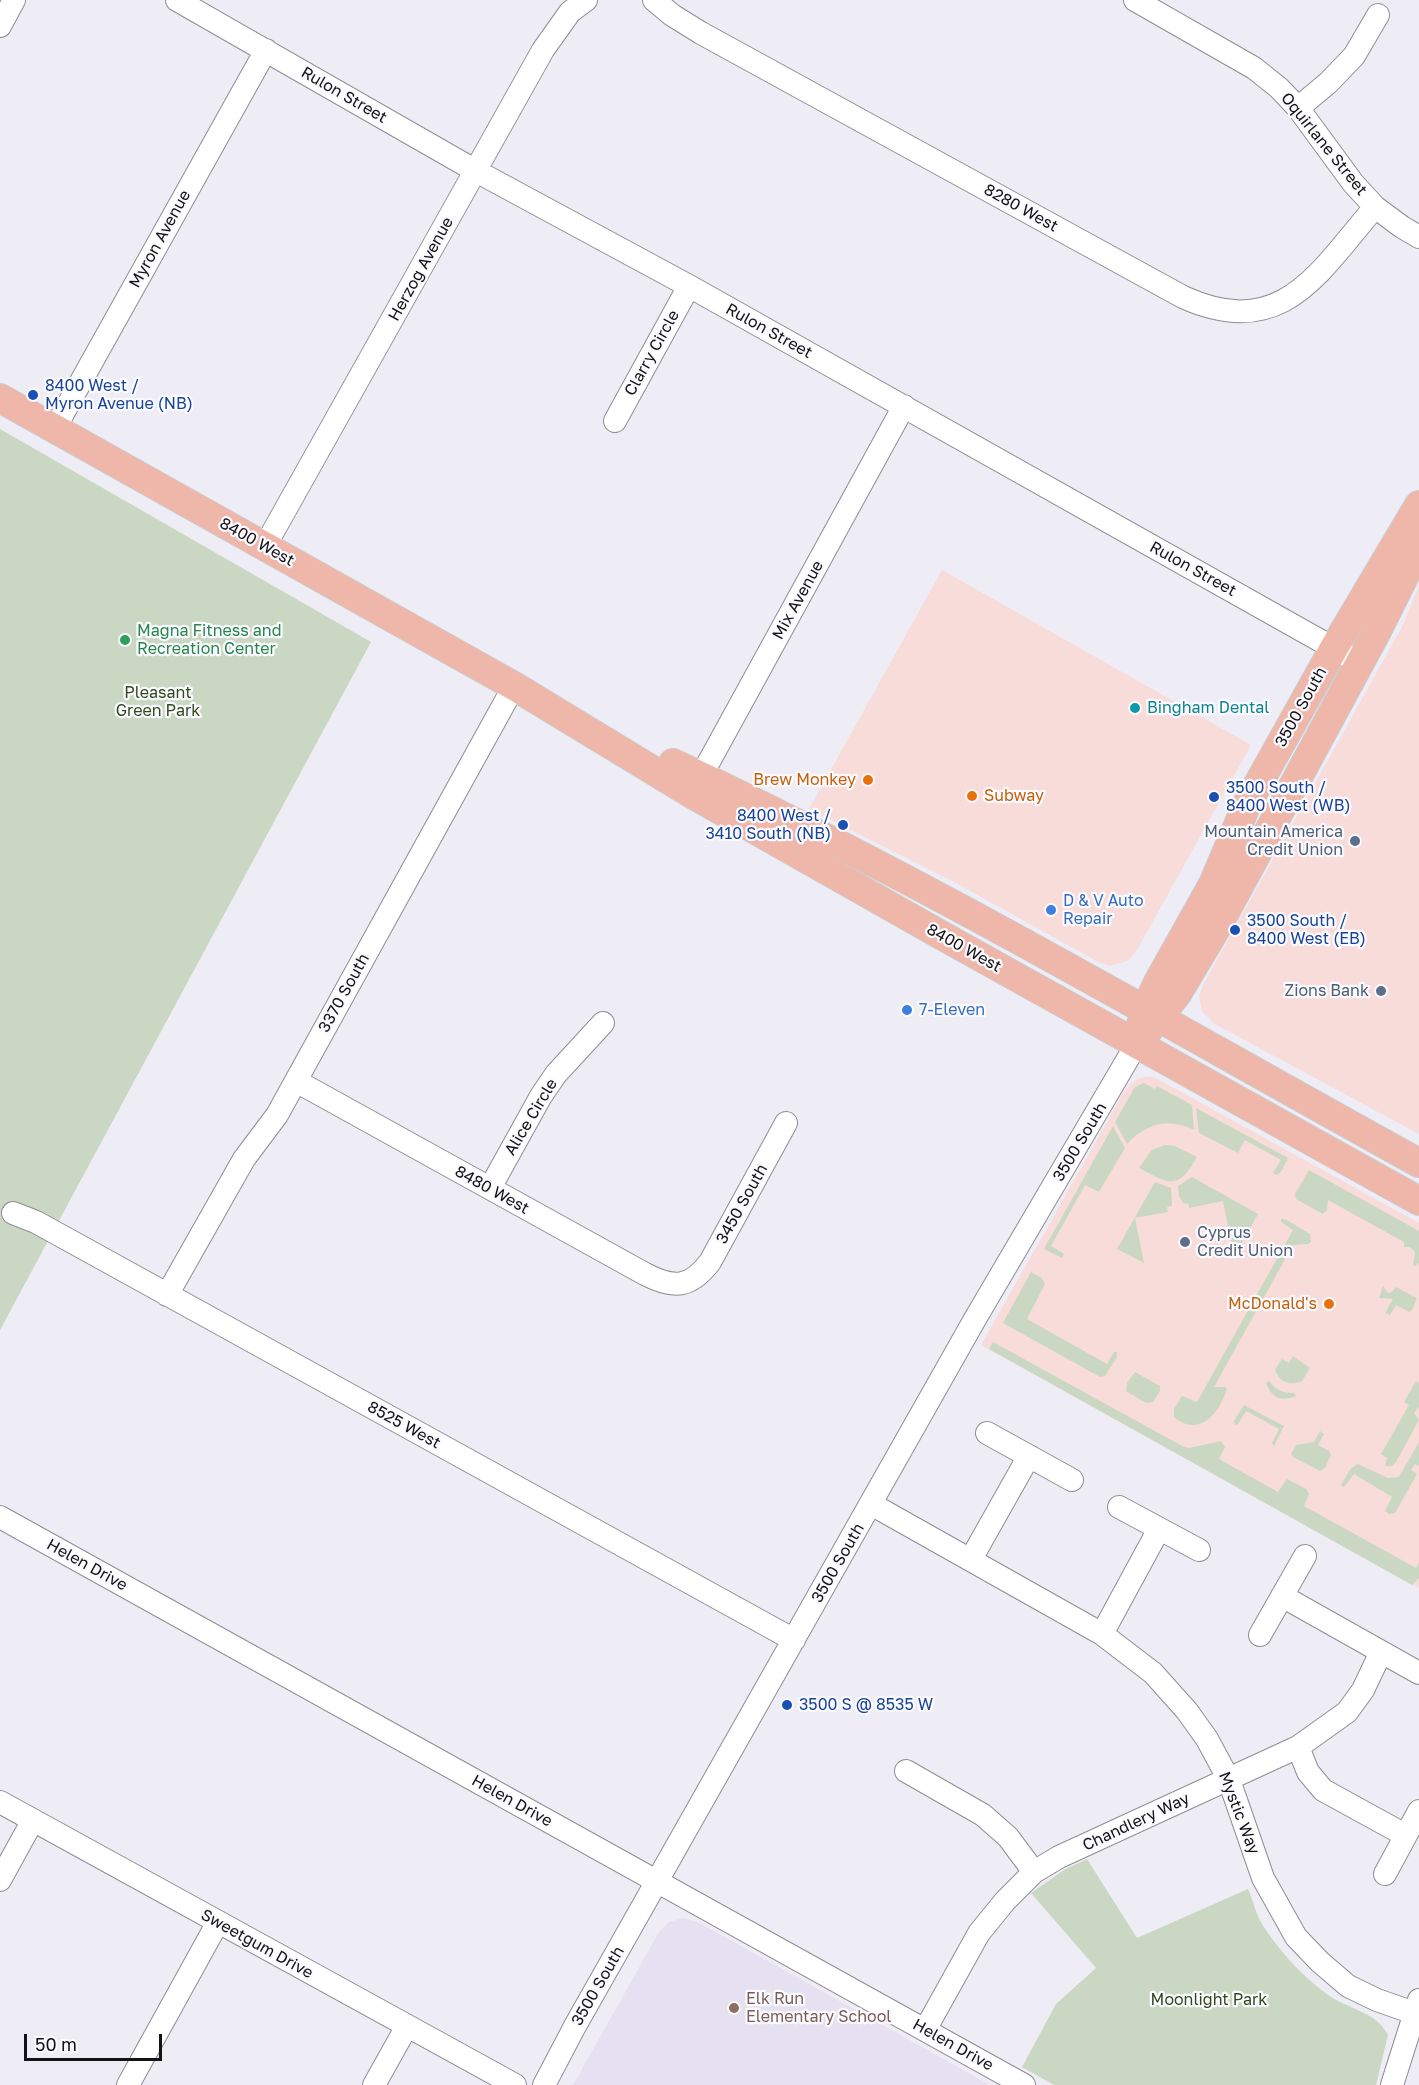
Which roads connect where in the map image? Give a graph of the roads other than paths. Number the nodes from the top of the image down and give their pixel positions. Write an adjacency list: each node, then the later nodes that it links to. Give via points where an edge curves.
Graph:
1 (14, 0): 7 (street)
2 (177, 0): 8 (street, Rulon Street)
3 (586, 0): 10 (street, Herzog Avenue, via 570,12 543,50)
4 (654, 0): 11 (street, 8280 West, via 712,39 1204,306 1254,311 1282,302 1308,285)
5 (1135, 0): 9 (street, Oquirlane Street, via 1254,68)
6 (1378, 15): 9 (street, via 1354,56)
7 (0, 26)
8 (266, 50): 10 (street, Rulon Street); 17 (street, Myron Avenue)
9 (1298, 108): 11 (street, Oquirlane Street)
10 (476, 171): 13 (street, Rulon Street); 19 (street, Herzog Avenue)
11 (1375, 207): 12 (street, Oquirlane Street)
12 (1419, 237)
13 (689, 286): 15 (street, Rulon Street); 16 (street, Clarry Circle)
14 (0, 398): 17 (main road, 8400 West)
15 (904, 406): 21 (street, Rulon Street); 24 (street, Mix Avenue)
16 (615, 421)
17 (55, 428): 19 (main road, 8400 West)
18 (1419, 505): 21 (main road, 3500 South)
19 (265, 546): 23 (main road, 8400 West)
20 (1419, 547): 22 (main road, 3500 South)
21 (1334, 648): 22 (street, Rulon Street); 25 (main road, 3500 South, via 1247,804)
22 (1360, 663): 25 (main road, 3500 South, via 1217,927 1177,994)
23 (514, 686): 24 (main road, 8400 West, via 617,737); 28 (street, 3370 South)
24 (696, 785): 25 (main road, 8400 West, via 861,856); 27 (main road, 8400 West)
25 (1152, 1015): 27 (main road, 3500 South); 30 (main road, 8400 West)
26 (603, 1023): 31 (street, Alice Circle, via 551,1082)
27 (1136, 1045): 32 (main road, 8400 West); 39 (street, 3500 South)
28 (296, 1081): 31 (street, 8480 West); 35 (street, 3370 South, via 277,1115 243,1159)
29 (786, 1123): 34 (street, 3450 South, via 710,1262)
30 (1419, 1163)
31 (490, 1188): 34 (street, 8480 West, via 656,1279 668,1284)
32 (1419, 1201)
33 (13, 1213): 35 (street, 8525 West)
34 (692, 1280)
35 (167, 1295): 49 (street, 8525 West)
36 (987, 1433): 37 (street)
37 (1029, 1456): 38 (street); 45 (street)
38 (1072, 1480)
39 (871, 1504): 45 (street, Mystic Way); 49 (street, 3500 South)
40 (1119, 1507): 42 (street)
41 (0, 1517): 62 (street, Helen Drive)
42 (1159, 1529): 43 (street); 47 (street)
43 (1199, 1550)
44 (1305, 1556): 46 (street)
45 (971, 1560): 47 (street, Mystic Way)
46 (1282, 1596): 48 (street); 50 (street)
47 (1102, 1634): 54 (street, Mystic Way, via 1153,1673 1187,1711)
48 (1260, 1635)
49 (794, 1640): 62 (street, 3500 South)
50 (1381, 1652): 51 (street); 52 (street, Chandlery Way, via 1363,1690 1347,1712)
51 (1419, 1673)
52 (1298, 1747): 54 (street, Chandlery Way); 58 (street, via 1308,1772 1323,1790)
53 (906, 1771): 59 (street, via 983,1815 1008,1837)
54 (1229, 1780): 59 (street, Chandlery Way); 64 (street, Mystic Way, via 1263,1878 1296,1937 1347,1986 1377,2000)
55 (0, 1802): 57 (street, Sweetgum Drive)
56 (1419, 1811): 58 (street)
57 (33, 1820): 61 (street); 63 (street, Sweetgum Drive)
58 (1406, 1835): 60 (street)
59 (1034, 1872): 66 (street, Chandlery Way, via 979,1933)
60 (1384, 1874)
61 (0, 1880)
62 (658, 1881): 66 (street, Helen Drive); 70 (street, 3500 South)
63 (218, 1922): 65 (street, Sweetgum Drive); 67 (street)
64 (1417, 2007): 72 (street)
65 (407, 2026): 68 (street); 69 (street, Sweetgum Drive)
66 (924, 2030): 71 (street, Helen Drive)
67 (128, 2085)
68 (374, 2085)
69 (515, 2085)
70 (544, 2085)
71 (1024, 2085)
72 (1392, 2085)

